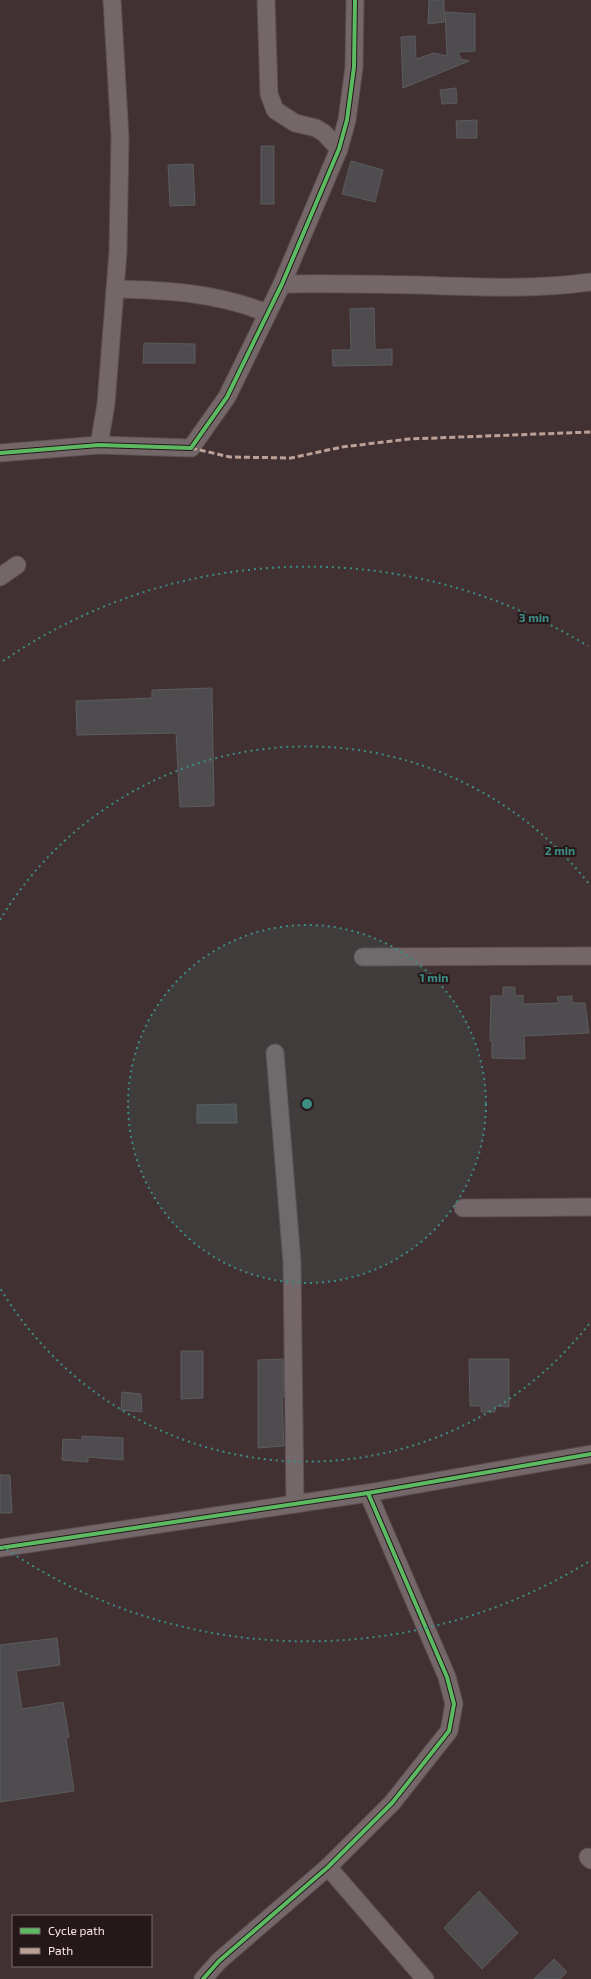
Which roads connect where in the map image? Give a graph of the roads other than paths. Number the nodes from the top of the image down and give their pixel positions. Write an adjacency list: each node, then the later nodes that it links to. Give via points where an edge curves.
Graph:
1 (112, 0): 7 (street, via 120,137)
2 (266, 0): 4 (street, via 269,94 275,110 295,123 316,128)
3 (355, 0): 4 (street, via 354,67 347,120)
4 (339, 149): 6 (street)
5 (591, 282): 6 (street, via 497,288)
6 (282, 284): 8 (street)
7 (115, 289): 8 (street, via 161,290 206,296 239,302); 9 (street, via 106,404)
8 (267, 313): 9 (street, via 227,397 191,448)
9 (99, 445): 10 (street)
10 (0, 453)
11 (17, 565): 12 (street)
12 (0, 577)
13 (591, 956): 14 (street)
14 (363, 957)
15 (275, 1053): 20 (street, via 292,1262)
16 (591, 1207): 17 (street)
17 (463, 1208)
18 (591, 1454): 19 (street)
19 (368, 1493): 20 (street); 22 (street, via 447,1677 454,1704 449,1731 392,1803)
20 (295, 1504): 21 (street)
21 (0, 1548)
22 (328, 1867): 23 (street, via 219,1961); 24 (street)
23 (203, 1979)
24 (425, 1979)

